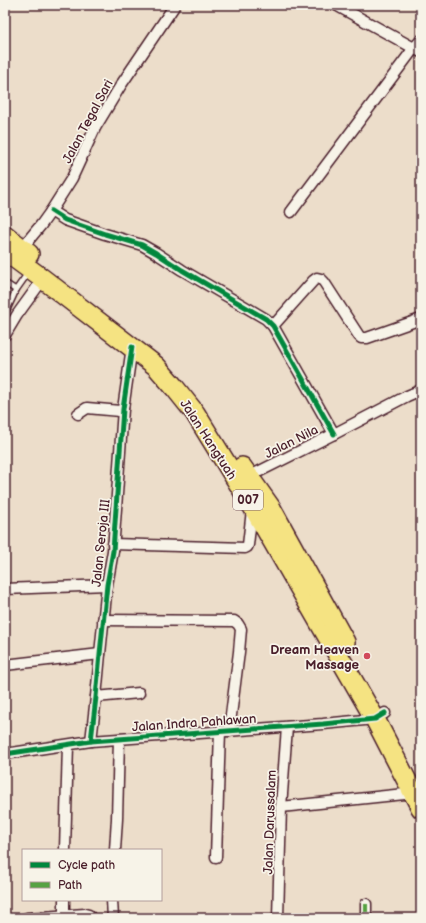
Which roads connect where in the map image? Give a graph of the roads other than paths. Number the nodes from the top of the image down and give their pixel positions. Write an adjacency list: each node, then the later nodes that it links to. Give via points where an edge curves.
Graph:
1 (175, 5): 5 (street, Jalan Tegal Sari, via 95,128 72,178)
2 (336, 5): 4 (street)
3 (421, 40): 4 (street)
4 (417, 50): 6 (street)
5 (51, 211): 8 (street, Jalan Tegal Sari, via 41,225); 15 (street, via 65,220 142,245 266,319)
6 (290, 212)
7 (5, 235): 8 (highway, Jalan Hangtuah / 007)
8 (13, 249): 9 (highway, Jalan Hangtuah / 007); 13 (highway, Jalan Hangtuah / 007, via 45,266)
9 (36, 274): 11 (lane); 13 (highway, Jalan Hangtuah / 007); 16 (street, via 18,315)
10 (5, 283): 11 (lane)
11 (16, 290): 12 (lane)
12 (5, 314)
13 (100, 315): 17 (highway, Jalan Hangtuah / 007); 22 (highway, Jalan Hangtuah / 007, via 169,363 181,376 207,407)
14 (421, 319): 15 (street, via 361,338 324,282 317,278)
15 (273, 326): 21 (street)
16 (5, 335)
17 (132, 347): 19 (street, Jalan Seroja III); 22 (highway, Jalan Hangtuah / 007, via 156,366 175,388)
18 (421, 390): 21 (street, Jalan Nila)
19 (123, 409): 20 (street, via 120,411 87,408); 24 (street, Jalan Seroja III)
20 (78, 414)
21 (334, 434): 22 (street, Jalan Nila)
22 (243, 480): 23 (highway, Jalan Hangtuah / 007); 32 (highway, Jalan Hangtuah / 007, via 271,508)
23 (252, 507): 24 (street, via 248,545 245,548); 32 (highway, Jalan Hangtuah / 007)
24 (113, 544): 25 (street, Jalan Seroja III)
25 (107, 585): 26 (street); 27 (street, Jalan Seroja III)
26 (5, 589)
27 (103, 620): 28 (street, Jalan Seroja III); 34 (street, via 238,624 241,629 239,652)
28 (100, 654): 29 (street); 31 (street, Jalan Seroja III)
29 (5, 666)
30 (139, 693): 31 (street)
31 (96, 698): 36 (street, Jalan Seroja III)
32 (380, 716): 33 (street, Jalan Indra Pahlawan); 39 (highway, Jalan Hangtuah / 007)
33 (287, 727): 34 (street, Jalan Indra Pahlawan); 40 (street, Jalan Darussalam)
34 (224, 731): 35 (street, Jalan Indra Pahlawan); 43 (street)
35 (119, 739): 36 (street, Jalan Indra Pahlawan); 42 (street)
36 (91, 741): 37 (street, Jalan Indra Pahlawan)
37 (68, 745): 38 (street, Jalan Indra Pahlawan); 41 (street)
38 (5, 754)
39 (419, 794): 40 (street)
40 (281, 807): 51 (street, Jalan Darussalam)
41 (65, 849)
42 (115, 849)
43 (216, 857)
44 (64, 901): 47 (street)
45 (112, 901): 50 (street)
46 (366, 904): 52 (street)
47 (64, 915): 48 (street); 49 (street, via 85,914)
48 (27, 918)
49 (90, 918)
50 (113, 918)
51 (278, 918)
52 (366, 918)

